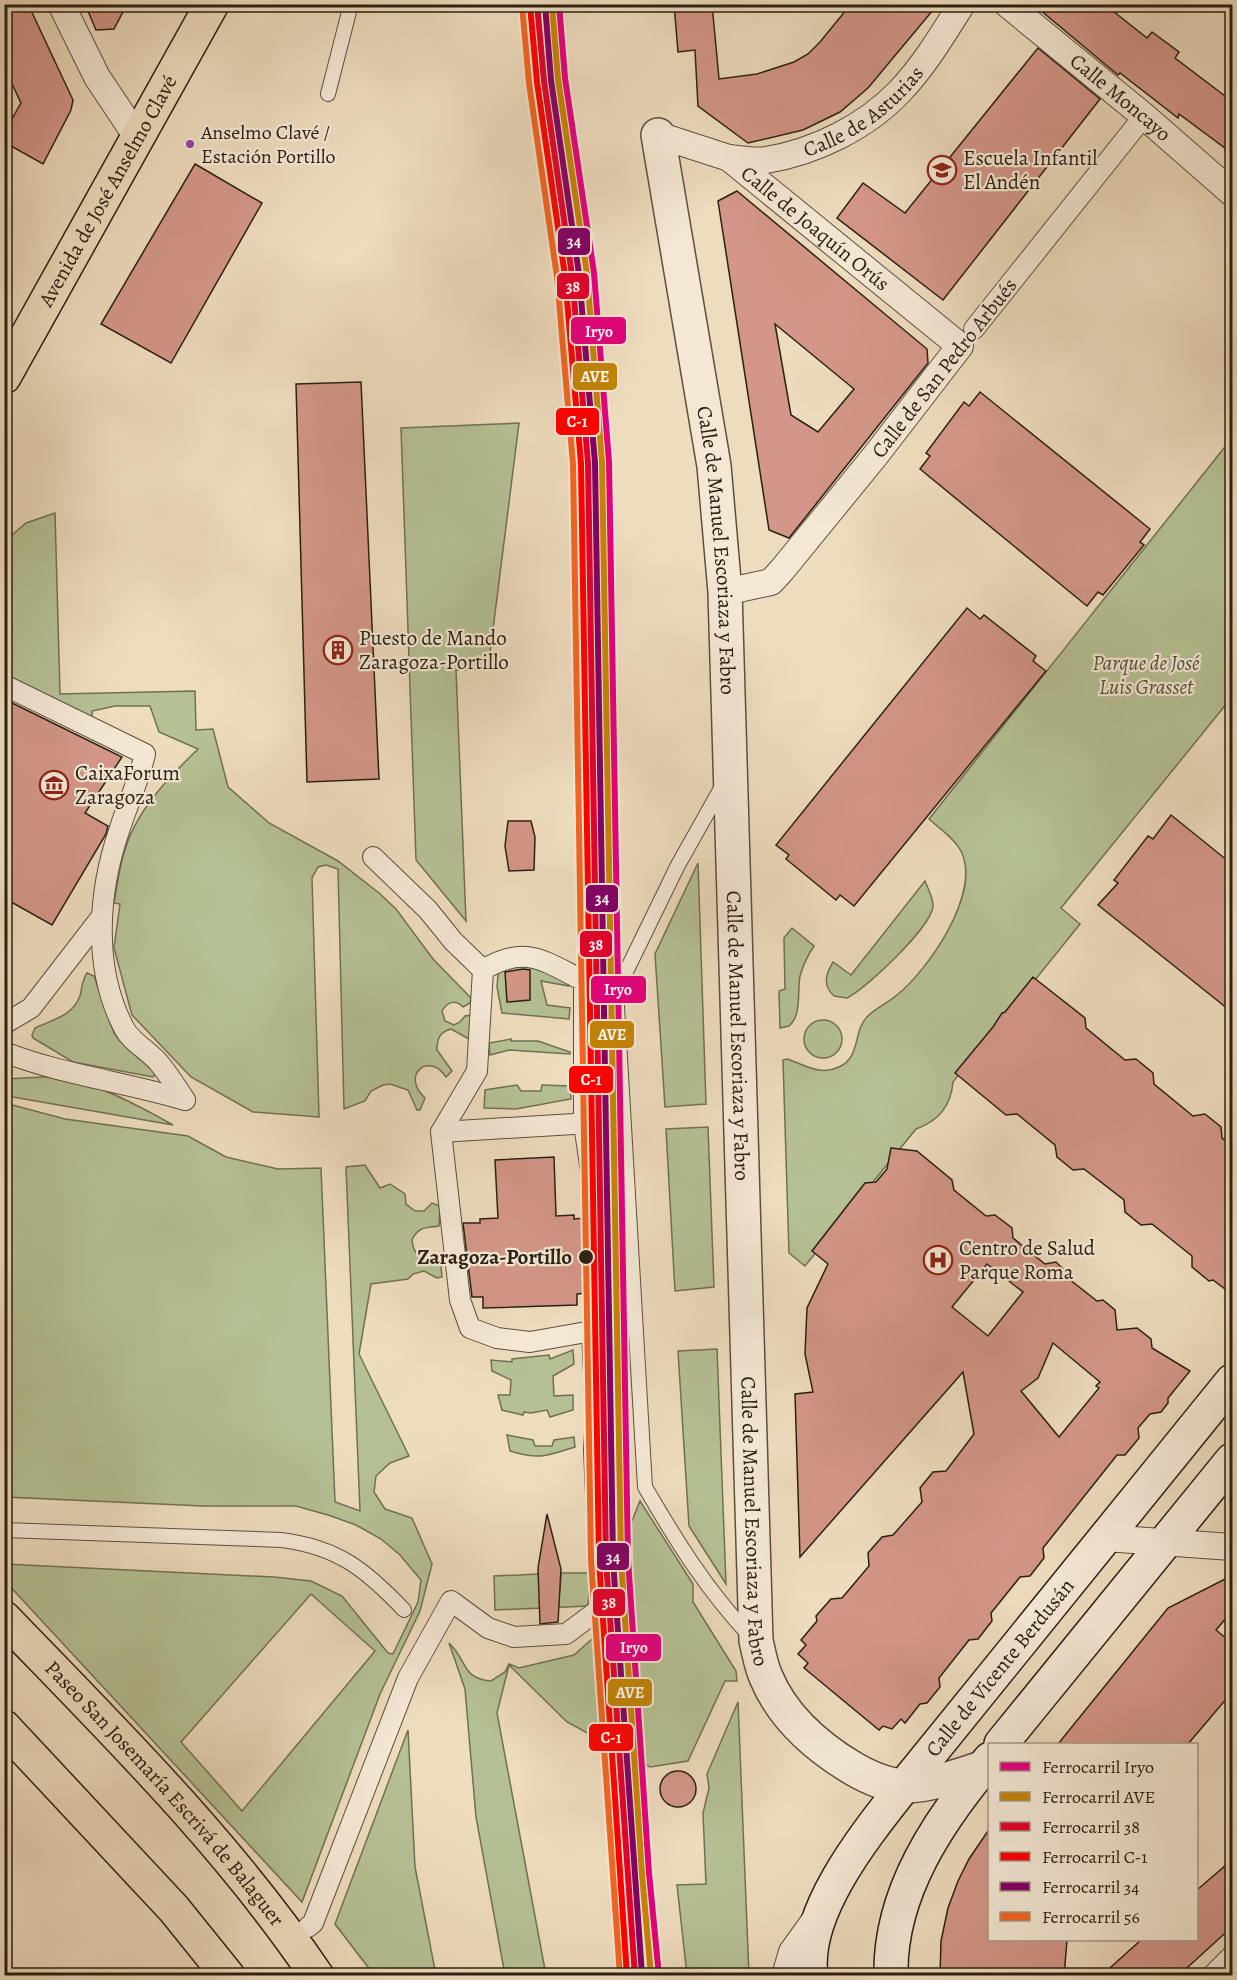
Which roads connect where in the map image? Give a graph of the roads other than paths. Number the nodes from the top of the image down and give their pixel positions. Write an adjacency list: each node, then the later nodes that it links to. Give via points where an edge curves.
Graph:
1 (61, 4): 9 (street, via 97,77)
2 (212, 4): 9 (main road, Avenida de José Anselmo Clavé)
3 (351, 4): 6 (lane)
4 (962, 4): 10 (street, Calle de Asturias, via 900,91 866,121 811,149 764,160)
5 (1007, 4): 7 (street, Calle Moncayo)
6 (328, 94)
7 (1144, 116): 11 (street, Calle Moncayo); 12 (street, Calle de San Pedro Arbués)
8 (658, 135): 10 (street, Calle de Joaquín Orús); 14 (street, Calle de Manuel Escoriaza y Fabro, via 714,466)
9 (137, 137): 13 (main road, Avenida de José Anselmo Clavé)
10 (729, 158): 12 (street, Calle de Joaquín Orús)
11 (1233, 194)
12 (967, 338): 14 (street, Calle de San Pedro Arbués, via 777,576 771,582)
13 (4, 377)
14 (725, 592): 16 (street, Calle de Manuel Escoriaza y Fabro)
15 (4, 685): 18 (street, via 145,754 108,870)
16 (730, 773): 35 (street, Calle de Manuel Escoriaza y Fabro); 35 (lane, via 645,932 622,980 617,1006 645,1487 698,1574)
17 (373, 857): 19 (street)
18 (103, 914): 20 (street, via 31,1008); 21 (street, via 101,936 109,992 125,1030 158,1062 186,1100)
19 (483, 970): 23 (street, via 501,959 531,956 584,981); 24 (street, via 477,1071)
20 (4, 1024)
21 (4, 1052)
22 (607, 1122): 23 (street)
23 (584, 1124): 24 (street); 26 (street, via 597,1213 600,1301)
24 (441, 1132): 26 (street, via 460,1300 470,1328 497,1338 530,1342)
25 (618, 1330): 26 (street)
26 (592, 1331): 42 (street, via 601,1608 566,1634 514,1637 488,1628 451,1601 408,1678 313,1923)
27 (1233, 1382): 30 (street, Calle de Vicente Berdusán)
28 (1233, 1460): 31 (street)
29 (4, 1530): 33 (lane, via 302,1543 324,1549 363,1570)
30 (1105, 1538): 31 (street); 40 (street, Calle de Vicente Berdusán)
31 (1165, 1543): 32 (street); 37 (street)
32 (1233, 1547)
33 (404, 1610)
34 (4, 1618): 46 (main road, Paseo San Josemaría Escrivá de Balaguer, via 210,1837 266,1902)
35 (756, 1641): 40 (street, Calle de Manuel Escoriaza y Fabro, via 766,1677 806,1736 869,1778)
36 (4, 1727): 45 (main road, via 158,1892)
37 (1002, 1743)
38 (988, 1758): 40 (street, Calle de Manuel Escoriaza y Fabro, via 933,1783)
39 (988, 1761): 44 (street, via 923,1854 905,1893 894,1935)
40 (904, 1786): 41 (street, Calle de Vicente Berdusán, via 852,1855)
41 (822, 1910): 47 (street, via 792,1952); 48 (street, Calle de Vicente Berdusán)
42 (308, 1927)
43 (1233, 1960): 49 (street)
44 (891, 1974)
45 (228, 1976)
46 (317, 1976)
47 (785, 1976)
48 (811, 1976)
49 (1216, 1976)

